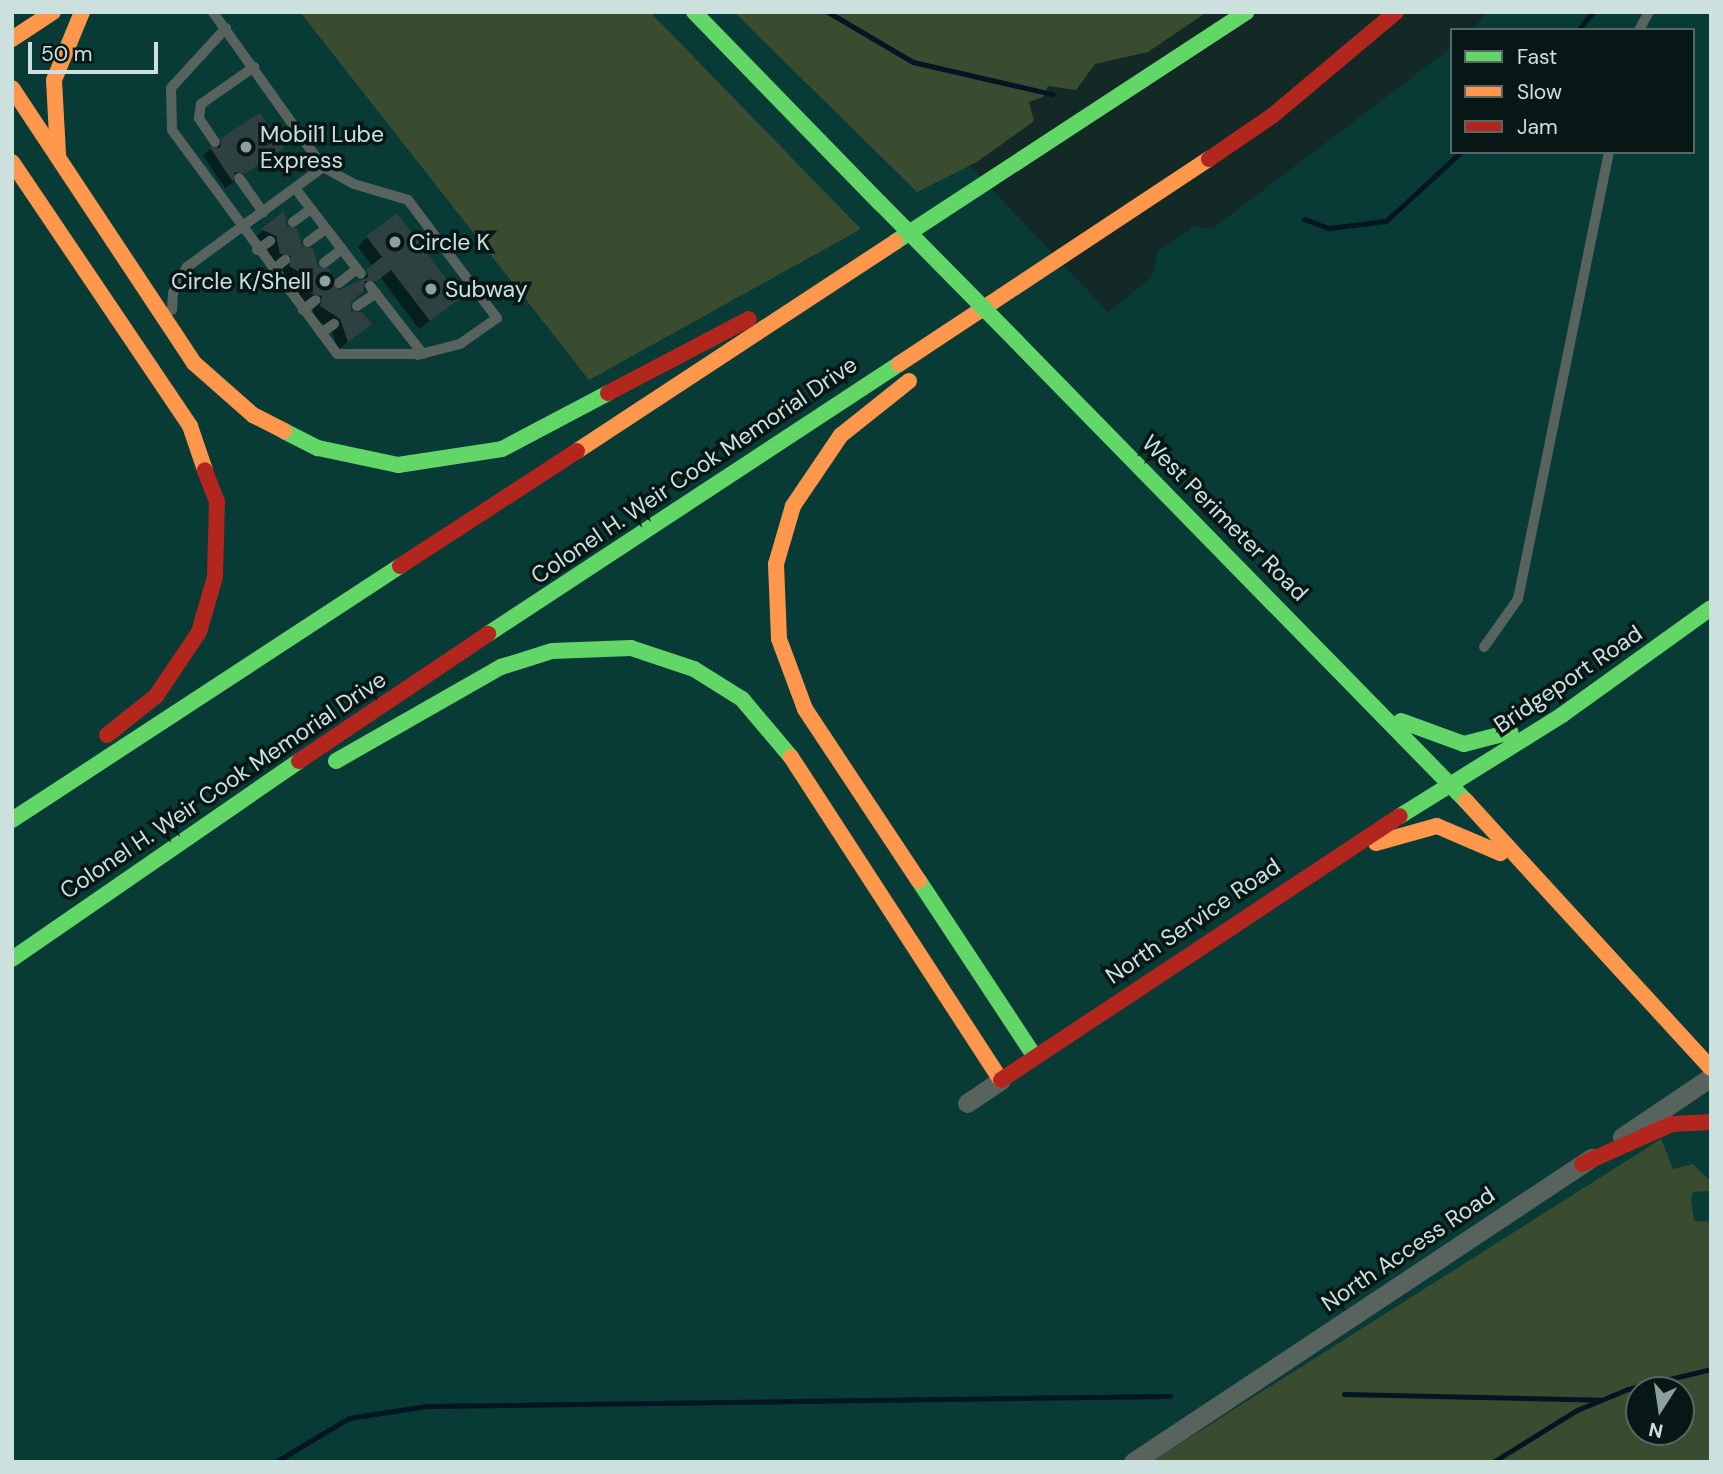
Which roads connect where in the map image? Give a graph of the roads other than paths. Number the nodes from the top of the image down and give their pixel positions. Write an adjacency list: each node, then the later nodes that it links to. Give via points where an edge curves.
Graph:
1 (53, 12): 11 (main road)
2 (82, 12): 17 (main road, via 54,80)
3 (213, 12): 9 (lane)
4 (694, 12): 50 (main road, West Perimeter Road, bridge)
5 (1233, 12): 13 (main road)
6 (1247, 12): 13 (main road)
7 (1396, 12): 22 (main road, Colonel H. Weir Cook Memorial Drive, via 1272,116)
8 (1649, 12): 10 (lane)
9 (226, 28): 12 (lane); 26 (lane, via 210,52 175,82 168,106 172,130)
10 (1640, 28)
11 (12, 39)
12 (254, 67): 15 (lane, via 201,104 199,118); 19 (lane)
13 (1154, 74): 34 (main road)
14 (12, 88): 17 (main road)
15 (215, 142)
16 (1609, 154): 48 (lane, via 1518,600)
17 (59, 160): 46 (main road, via 180,345)
18 (12, 162): 52 (main road, via 190,426 213,484 219,534 207,610 173,675 130,718)
19 (323, 167): 21 (lane); 44 (lane, via 354,184 408,200 497,318 460,344)
20 (239, 178): 24 (lane)
21 (295, 188): 23 (lane); 24 (lane)
22 (1167, 188): 54 (main road, Colonel H. Weir Cook Memorial Drive); 58 (main road, via 841,435 793,506 776,564 779,639 804,709)
23 (311, 209): 25 (lane); 27 (lane)
24 (263, 212): 26 (lane)
25 (293, 222)
26 (241, 228): 31 (lane); 46 (lane, via 187,267 171,302 174,318)
27 (326, 229): 29 (lane); 30 (lane)
28 (270, 241): 31 (lane)
29 (308, 242)
30 (342, 249): 33 (lane); 37 (lane, via 359,271)
31 (257, 250): 35 (lane)
32 (285, 260): 35 (lane)
33 (324, 263)
34 (866, 263): 46 (main road, via 719,334 526,439 473,457 398,465 352,458 288,437); 53 (main road)
35 (273, 270): 38 (lane)
36 (301, 281): 38 (lane)
37 (339, 283)
38 (289, 290): 41 (lane)
39 (316, 300): 41 (lane)
40 (357, 306): 44 (lane, via 373,289)
41 (303, 310): 43 (lane)
42 (334, 324): 43 (lane)
43 (321, 333): 44 (lane, via 337,354 352,358)
44 (423, 354): 45 (lane)
45 (401, 356)
46 (222, 391)
47 (1711, 608): 49 (main road, Bridgeport Road)
48 (1483, 647)
49 (1642, 657): 50 (main road, via 1500,738 1477,744 1421,733); 51 (main road, Bridgeport Road)
50 (1368, 694): 51 (main road, West Perimeter Road)
51 (1448, 783): 55 (main road, West Perimeter Road); 56 (main road, North Service Road)
52 (12, 802)
53 (12, 820)
54 (159, 853): 57 (main road, Colonel H. Weir Cook Memorial Drive); 61 (main road, via 501,667 579,647 654,653 729,689 771,728)
55 (1523, 869): 56 (main road, via 1469,836 1421,827); 59 (main road, West Perimeter Road)
56 (1298, 879): 58 (main road, North Service Road)
57 (12, 959)
58 (1035, 1057): 61 (main road, North Service Road)
59 (1711, 1068)
60 (1711, 1077): 64 (street, North Access Road)
61 (1001, 1080): 62 (street, North Service Road)
62 (967, 1102)
63 (1711, 1122): 64 (main road, via 1672,1124)
64 (1581, 1164): 65 (street, North Access Road)
65 (1133, 1462)

